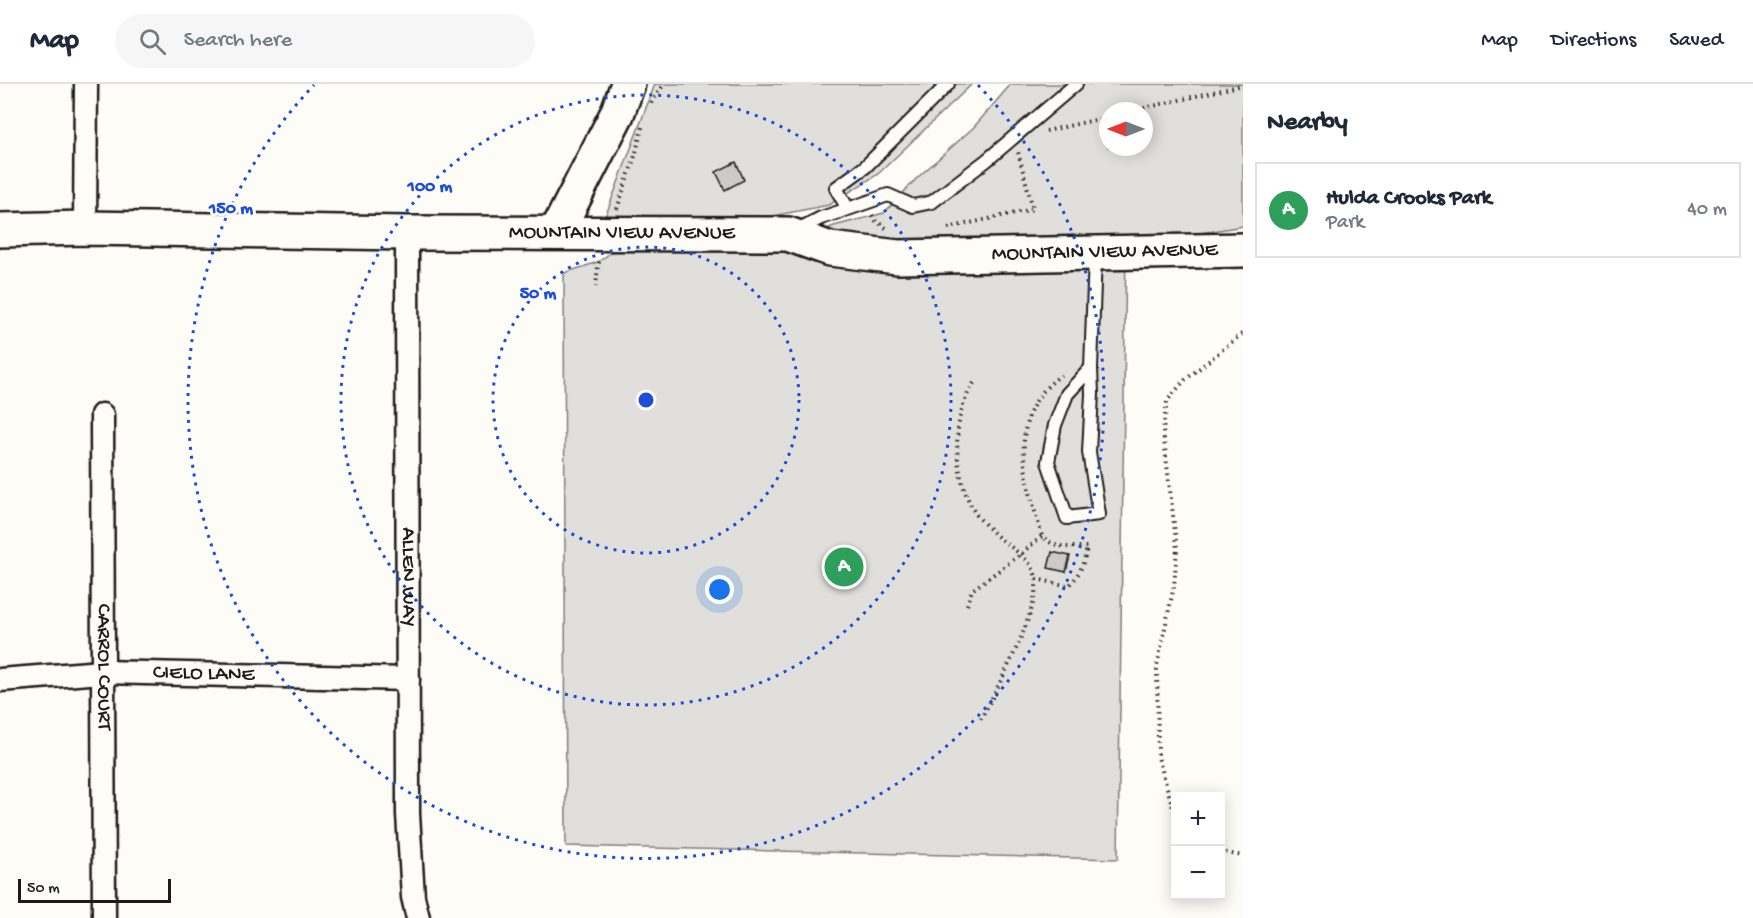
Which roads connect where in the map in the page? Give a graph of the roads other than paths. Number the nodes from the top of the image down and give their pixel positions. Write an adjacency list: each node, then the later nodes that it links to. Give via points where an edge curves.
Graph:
1 (86, 84): 6 (street)
2 (628, 84): 9 (street, via 617,114)
3 (948, 84): 5 (lane, via 865,167 836,188)
4 (1076, 84): 5 (lane, via 932,202 913,206 888,195)
5 (848, 209): 10 (lane)
6 (85, 228): 7 (street, MOUNTAIN VIEW AVENUE); 8 (street, MOUNTAIN VIEW AVENUE)
7 (0, 230)
8 (407, 233): 9 (street, MOUNTAIN VIEW AVENUE); 16 (street, ALLEN WAY)
9 (556, 233): 10 (street, MOUNTAIN VIEW AVENUE)
10 (788, 234): 12 (street, MOUNTAIN VIEW AVENUE, via 830,249 898,257)
11 (1243, 250): 12 (street, MOUNTAIN VIEW AVENUE)
12 (1095, 254): 13 (lane)
13 (1090, 368): 13 (lane, via 1067,394 1055,425 1048,462 1067,518 1099,514 1089,452)
14 (102, 415): 15 (street, CARROL COURT)
15 (102, 672): 16 (street, CIELO LANE); 17 (street, CIELO LANE); 18 (street, CARROL COURT)
16 (408, 679): 19 (street, ALLEN WAY, via 408,814)
17 (0, 680)
18 (104, 918)
19 (418, 918)

